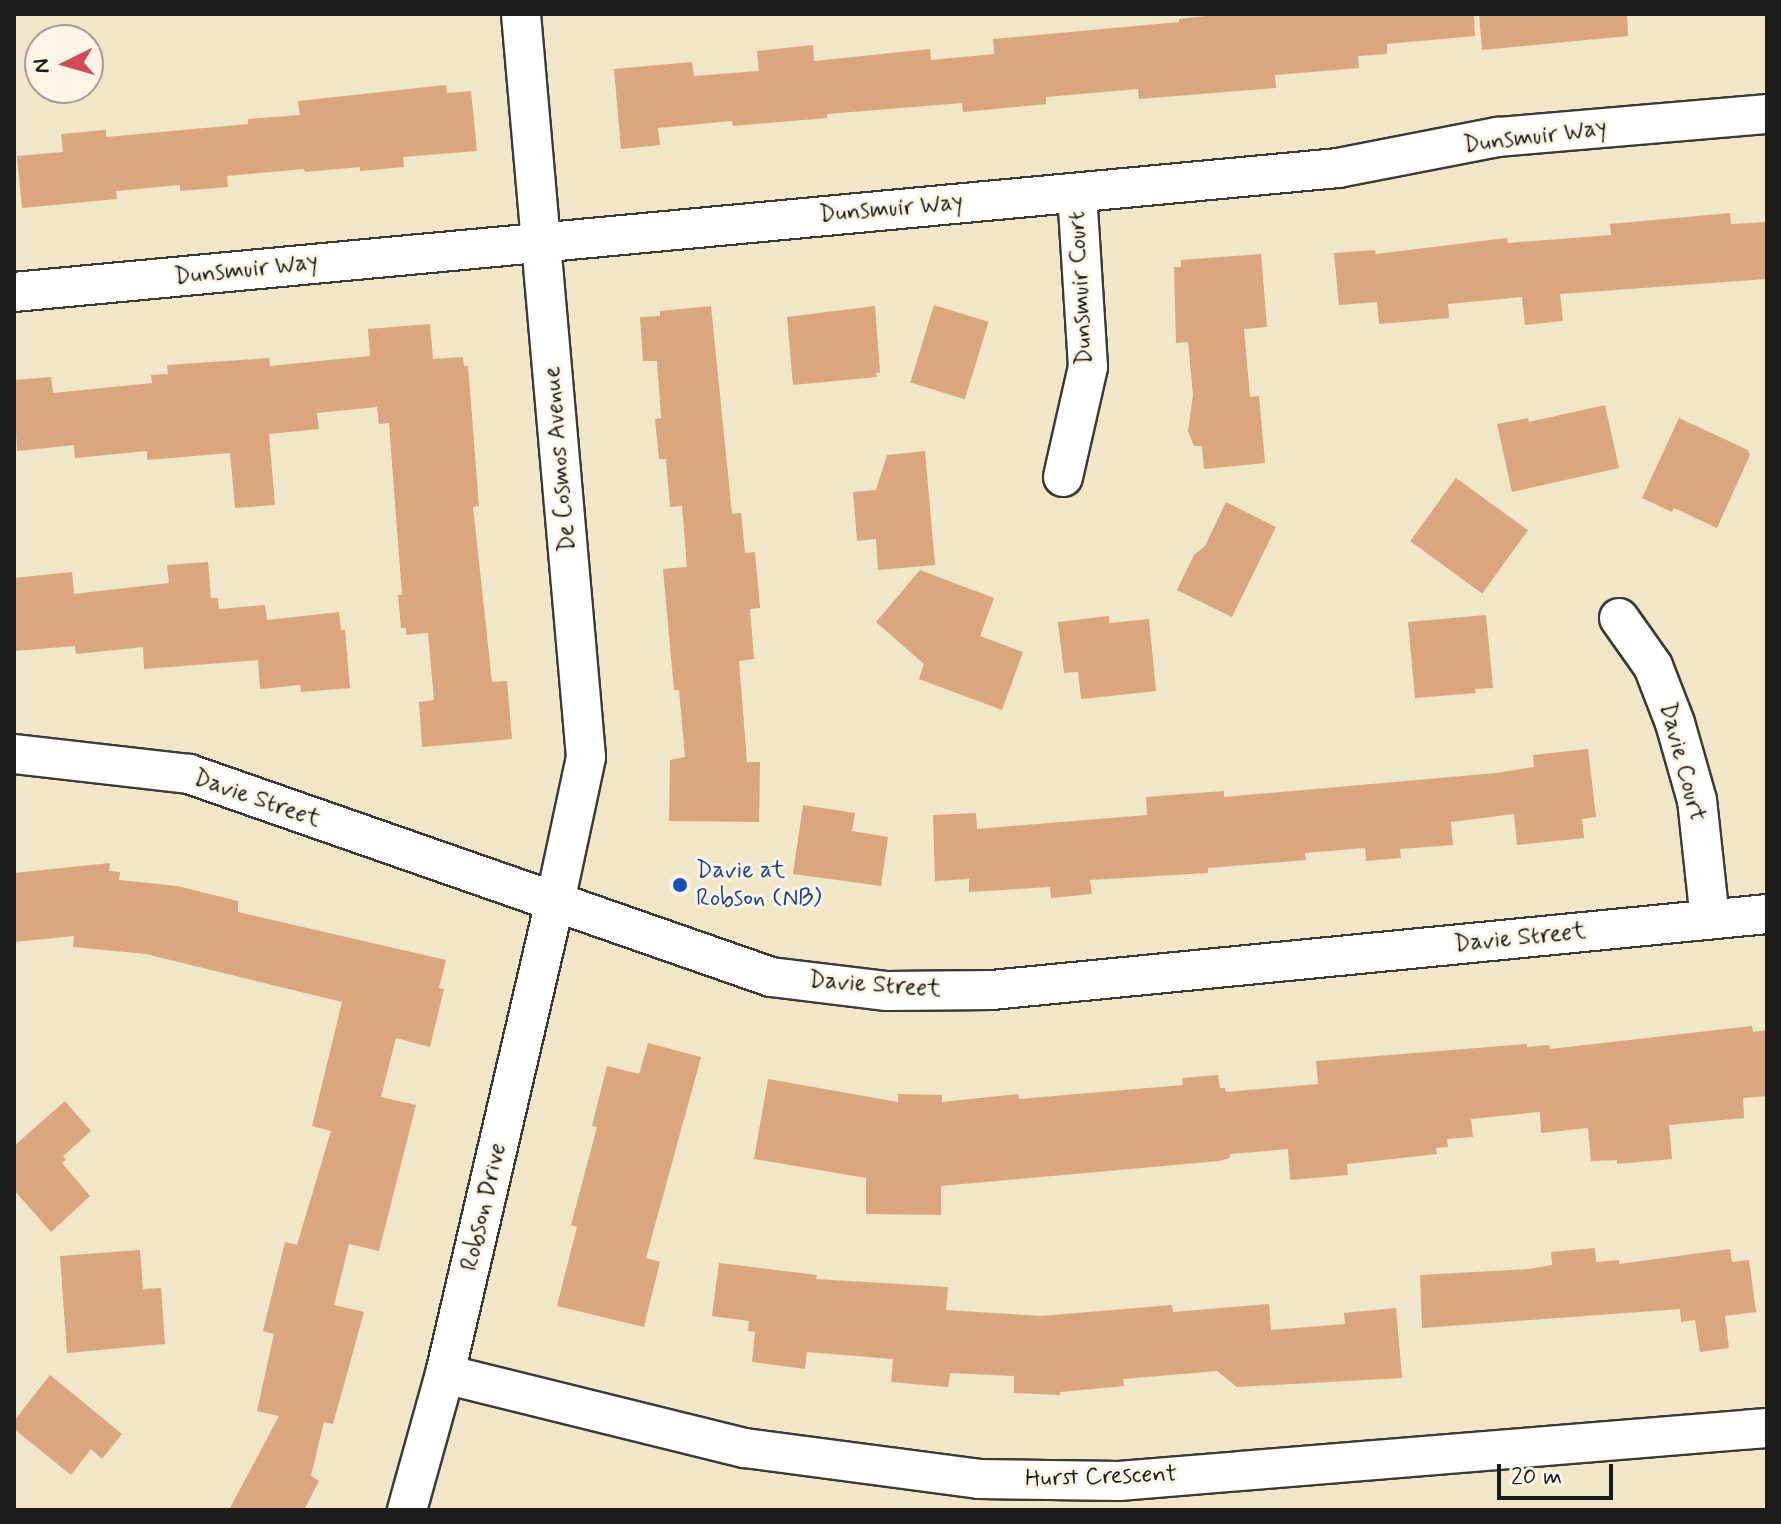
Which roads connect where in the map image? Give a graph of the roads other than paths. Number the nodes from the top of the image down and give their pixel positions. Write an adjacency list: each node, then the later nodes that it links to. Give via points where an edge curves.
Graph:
1 (521, 14): 4 (street, De Cosmos Avenue)
2 (1767, 114): 3 (street, Dunsmuir Way, via 1498,137 1338,168)
3 (1077, 193): 4 (street, Dunsmuir Way); 6 (street, Dunsmuir Court, via 1088,367)
4 (541, 241): 5 (street, Dunsmuir Way); 9 (street, De Cosmos Avenue, via 586,757)
5 (14, 292)
6 (1063, 477)
7 (1619, 618): 11 (street, Davie Court, via 1653,666 1675,723 1697,800)
8 (14, 754): 9 (street, Davie Street, via 189,774)
9 (555, 902): 11 (street, Davie Street, via 771,977 887,991 992,990); 12 (street, Robson Drive)
10 (1767, 914): 11 (street, Davie Street)
11 (1710, 919)
12 (445, 1374): 13 (street, Hurst Crescent, via 745,1448 979,1479 1119,1481); 14 (street, Robson Drive)
13 (1767, 1428)
14 (407, 1510)

